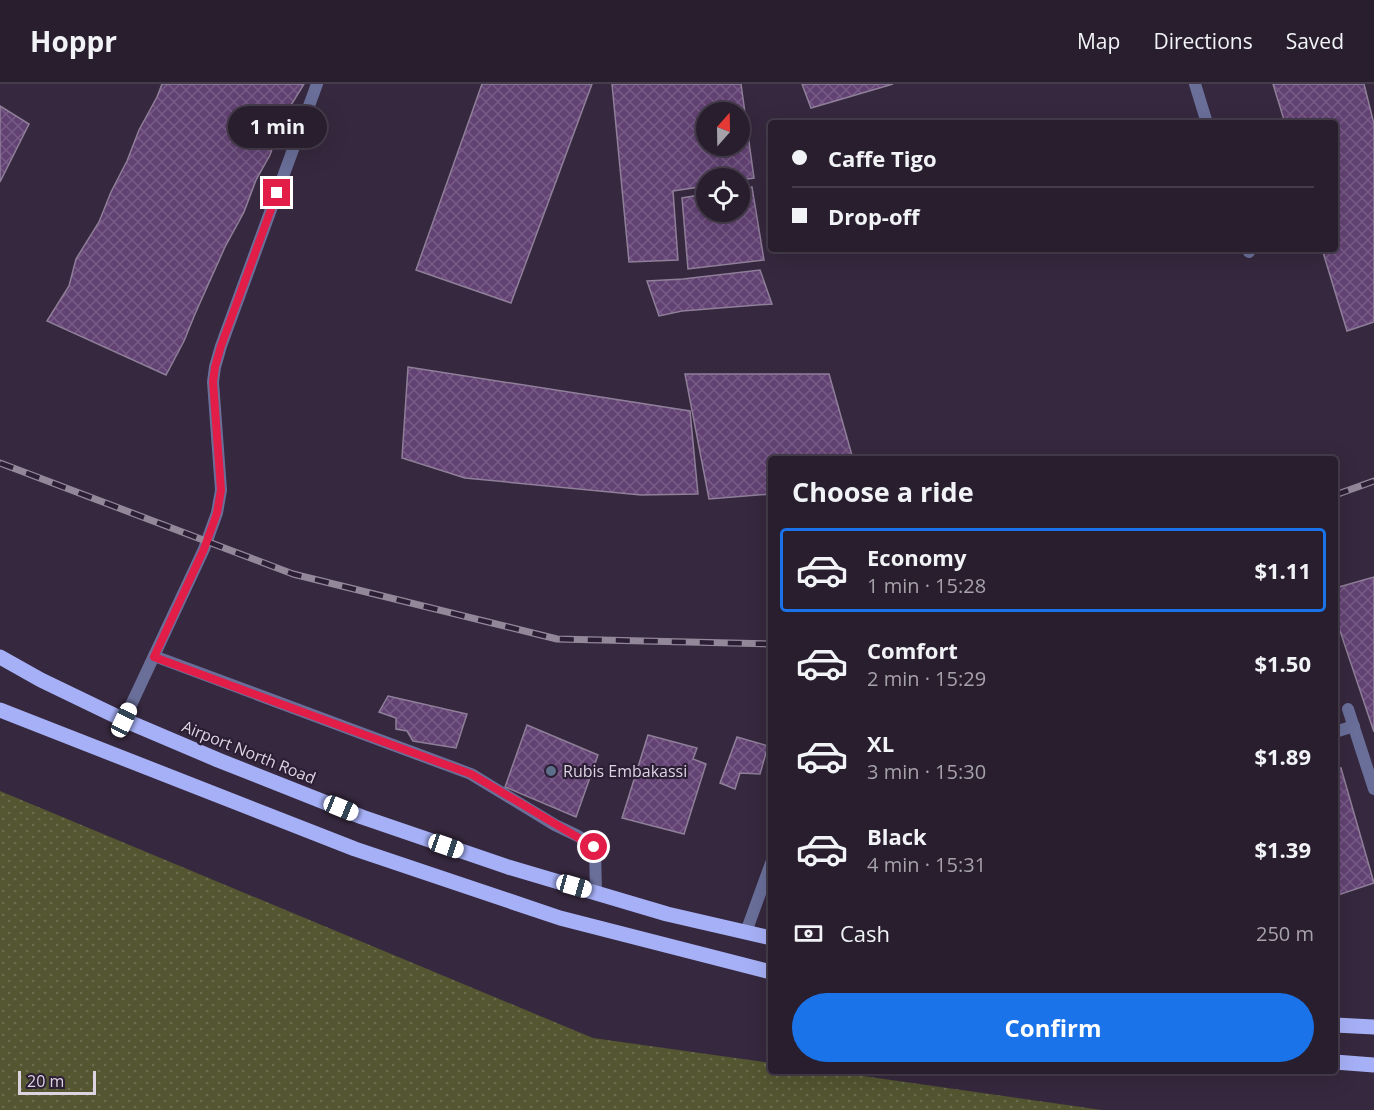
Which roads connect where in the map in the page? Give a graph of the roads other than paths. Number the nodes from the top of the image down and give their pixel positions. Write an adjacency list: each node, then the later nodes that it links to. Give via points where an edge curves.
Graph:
1 (317, 84): 5 (lane, via 215,367 221,490 217,513)
2 (1195, 84): 3 (lane)
3 (1206, 120)
4 (0, 657): 8 (main road, Airport North Road)
5 (154, 657): 8 (lane); 13 (lane, via 471,774 594,847)
6 (1348, 708): 9 (lane)
7 (0, 710): 16 (main road, via 355,849 560,918)
8 (124, 720): 13 (main road, Airport North Road, via 362,817)
9 (1354, 726): 10 (lane); 11 (lane)
10 (1338, 731)
11 (1374, 789)
12 (768, 871): 14 (lane)
13 (596, 893): 14 (main road, Airport North Road)
14 (746, 932): 15 (main road, Airport North Road)
15 (768, 937)
16 (768, 971)
17 (1338, 1025): 18 (main road)
18 (1374, 1027)
19 (1338, 1062): 20 (main road)
20 (1374, 1065)

